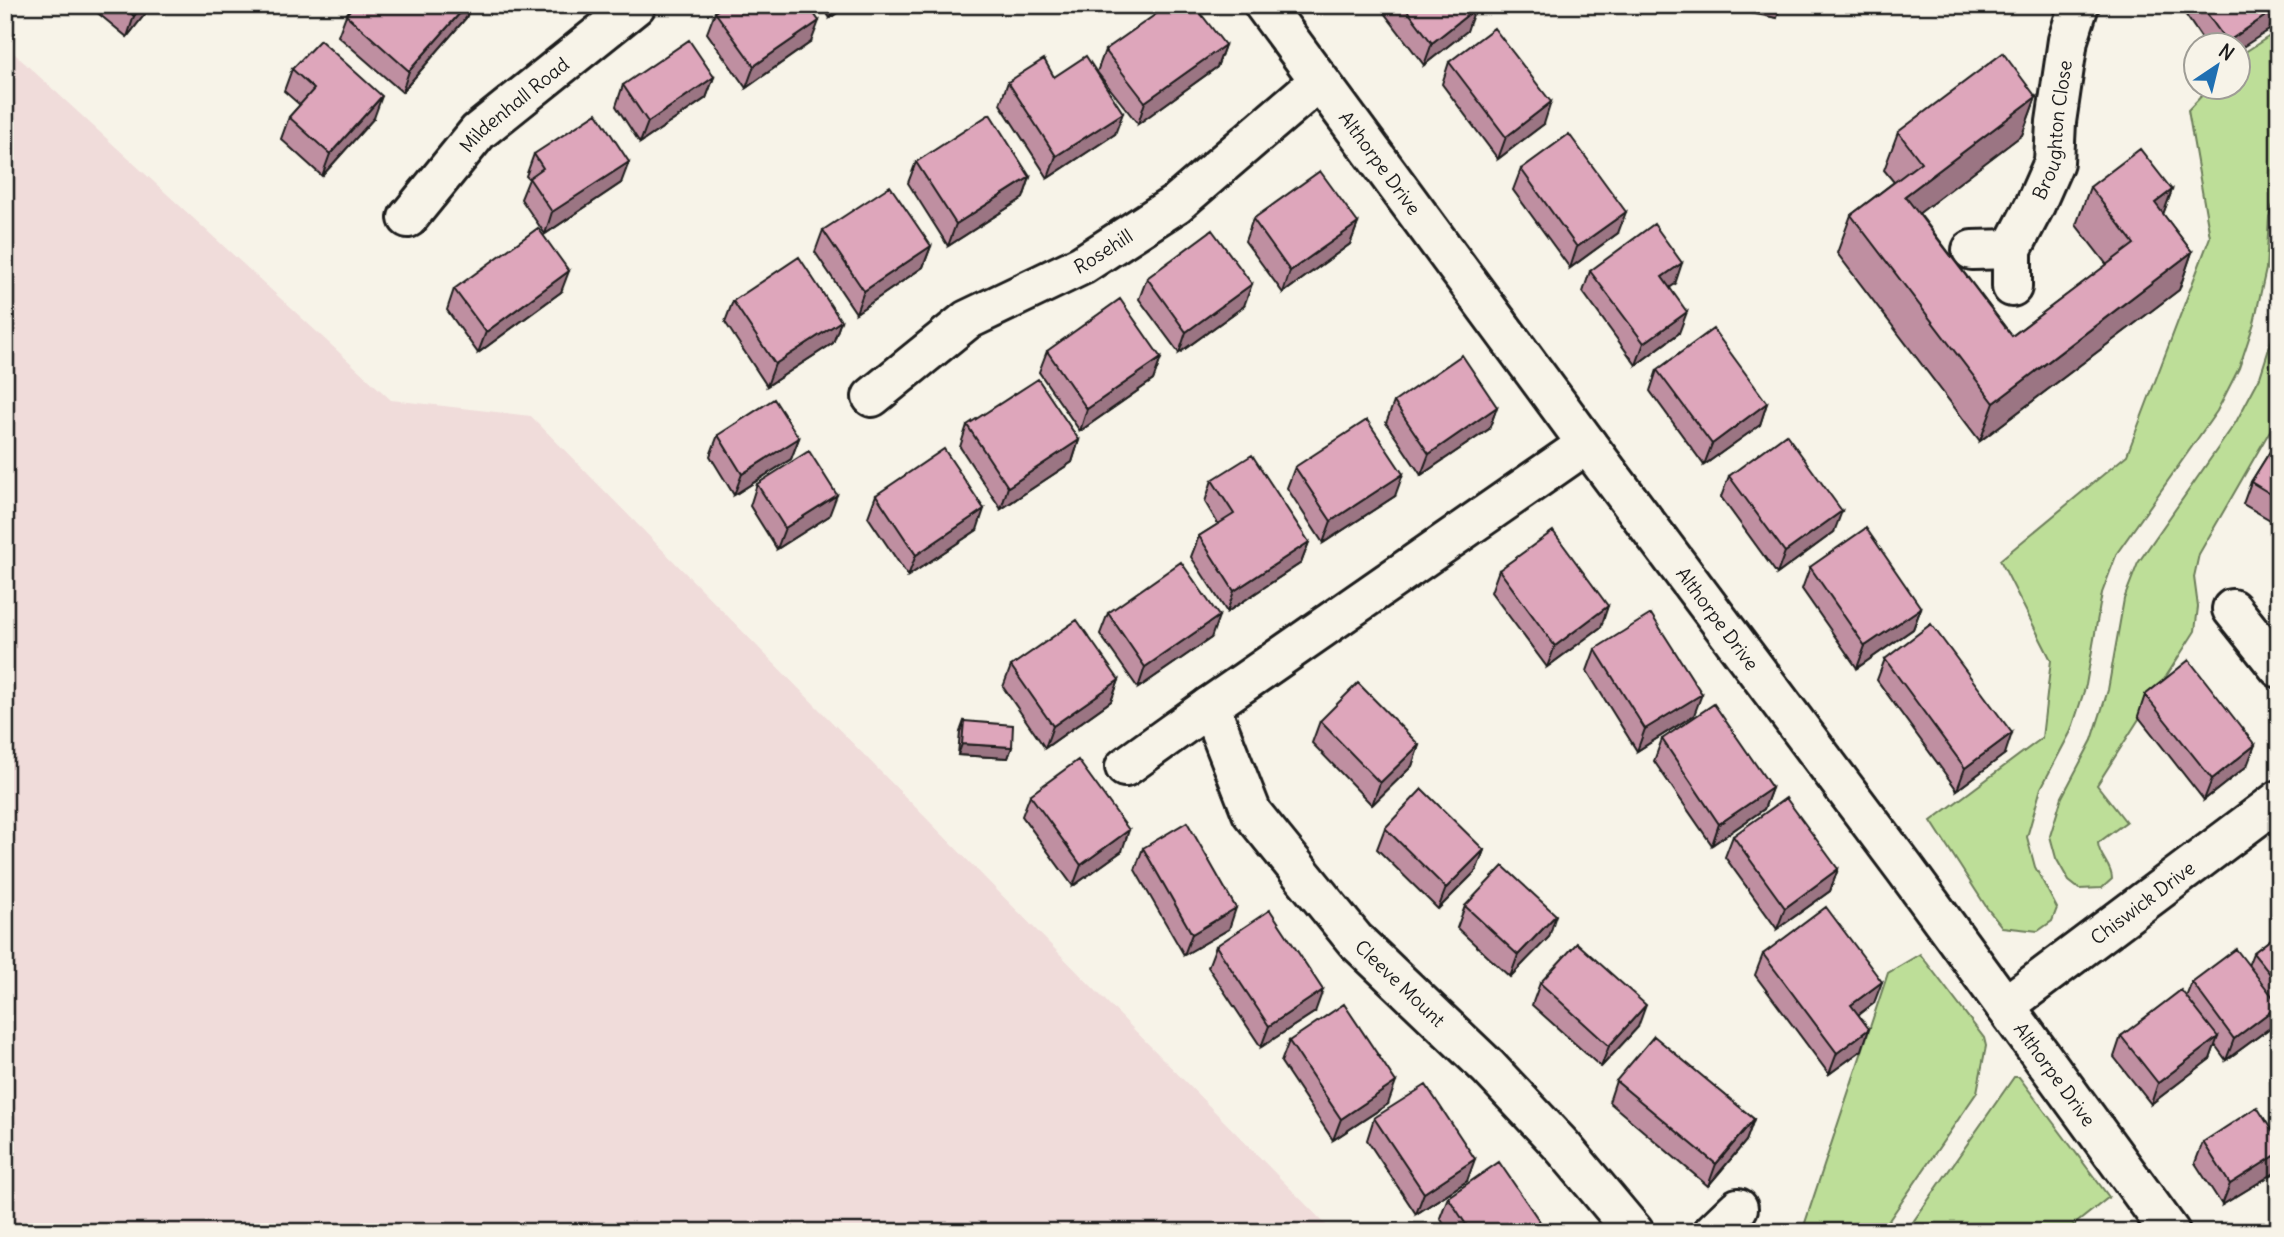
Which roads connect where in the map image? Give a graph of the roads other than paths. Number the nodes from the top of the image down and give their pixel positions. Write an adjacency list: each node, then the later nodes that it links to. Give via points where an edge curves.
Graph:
1 (636, 5): 5 (street, Mildenhall Road, via 478,132)
2 (1264, 5): 4 (street, Althorpe Drive)
3 (2079, 5): 6 (street, Broughton Close, via 2068,40 2054,162)
4 (1319, 81): 9 (street, Rosehill, via 1176,204 1082,265 967,320); 10 (street, Althorpe Drive)
5 (408, 218)
6 (2011, 249): 7 (street); 8 (street)
7 (1972, 250)
8 (2012, 287)
9 (872, 397)
10 (1587, 444): 13 (street); 16 (street, Althorpe Drive)
11 (2232, 609): 12 (street)
12 (2279, 668)
13 (1210, 705): 14 (street); 17 (street, Cleeve Mount, via 1252,813 1355,940 1488,1067)
14 (1125, 766)
15 (2279, 800): 16 (street, Chiswick Drive)
16 (2005, 1006): 18 (street, Althorpe Drive)
17 (1634, 1232)
18 (2170, 1232)

